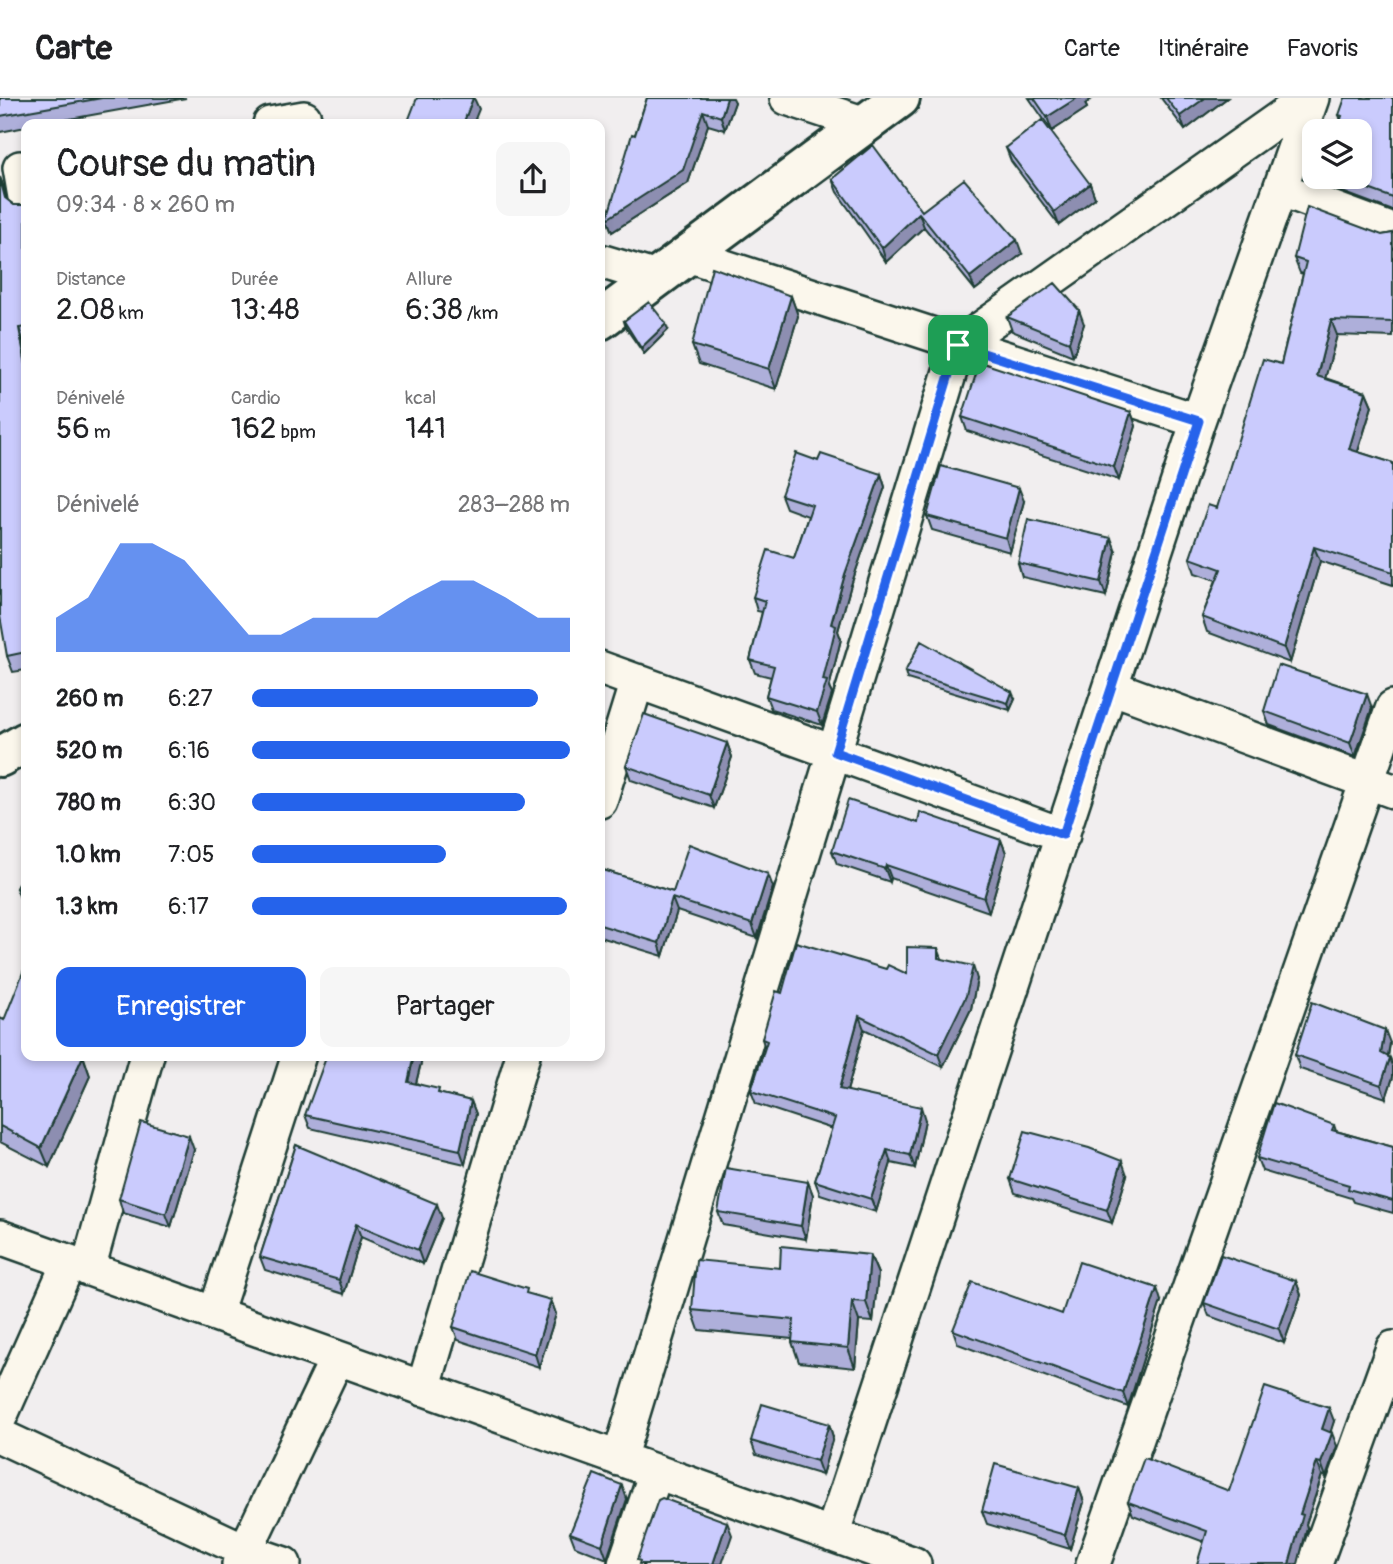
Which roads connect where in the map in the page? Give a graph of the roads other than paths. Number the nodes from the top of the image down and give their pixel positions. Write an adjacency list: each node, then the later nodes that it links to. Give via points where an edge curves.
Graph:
1 (787, 98): 6 (street)
2 (900, 98): 6 (street)
3 (1310, 98): 9 (street); 15 (street)
4 (304, 114): 5 (street)
5 (287, 119)
6 (865, 124): 11 (street)
7 (15, 169): 8 (street)
8 (21, 188)
9 (1280, 189): 10 (street); 16 (street)
10 (1393, 231)
11 (688, 255): 13 (street); 15 (street)
12 (605, 262): 13 (street)
13 (657, 278): 14 (street)
14 (605, 316)
15 (958, 345): 16 (street); 22 (street)
16 (1199, 421): 19 (street)
17 (605, 669): 18 (street)
18 (637, 681): 22 (street); 24 (street)
19 (1111, 687): 25 (street); 26 (street)
20 (1393, 707): 25 (street)
21 (21, 744): 23 (street)
22 (835, 752): 26 (street); 38 (street)
23 (0, 757)
24 (605, 785)
25 (1380, 786): 45 (street)
26 (1063, 835): 40 (street)
27 (145, 1061): 31 (street)
28 (297, 1061): 32 (street)
29 (521, 1061): 35 (street)
30 (0, 1237): 31 (street)
31 (79, 1265): 32 (street); 36 (street)
32 (215, 1314): 34 (street)
33 (1393, 1348): 46 (street)
34 (337, 1358): 35 (street); 41 (street)
35 (422, 1389): 38 (street)
36 (0, 1417)
37 (0, 1436): 41 (street)
38 (620, 1459): 39 (street)
39 (656, 1472): 40 (street); 44 (street)
40 (832, 1535): 42 (street)
41 (242, 1557): 43 (street)
42 (901, 1562)
43 (284, 1564)
44 (625, 1564)
45 (1093, 1564)
46 (1315, 1564)

